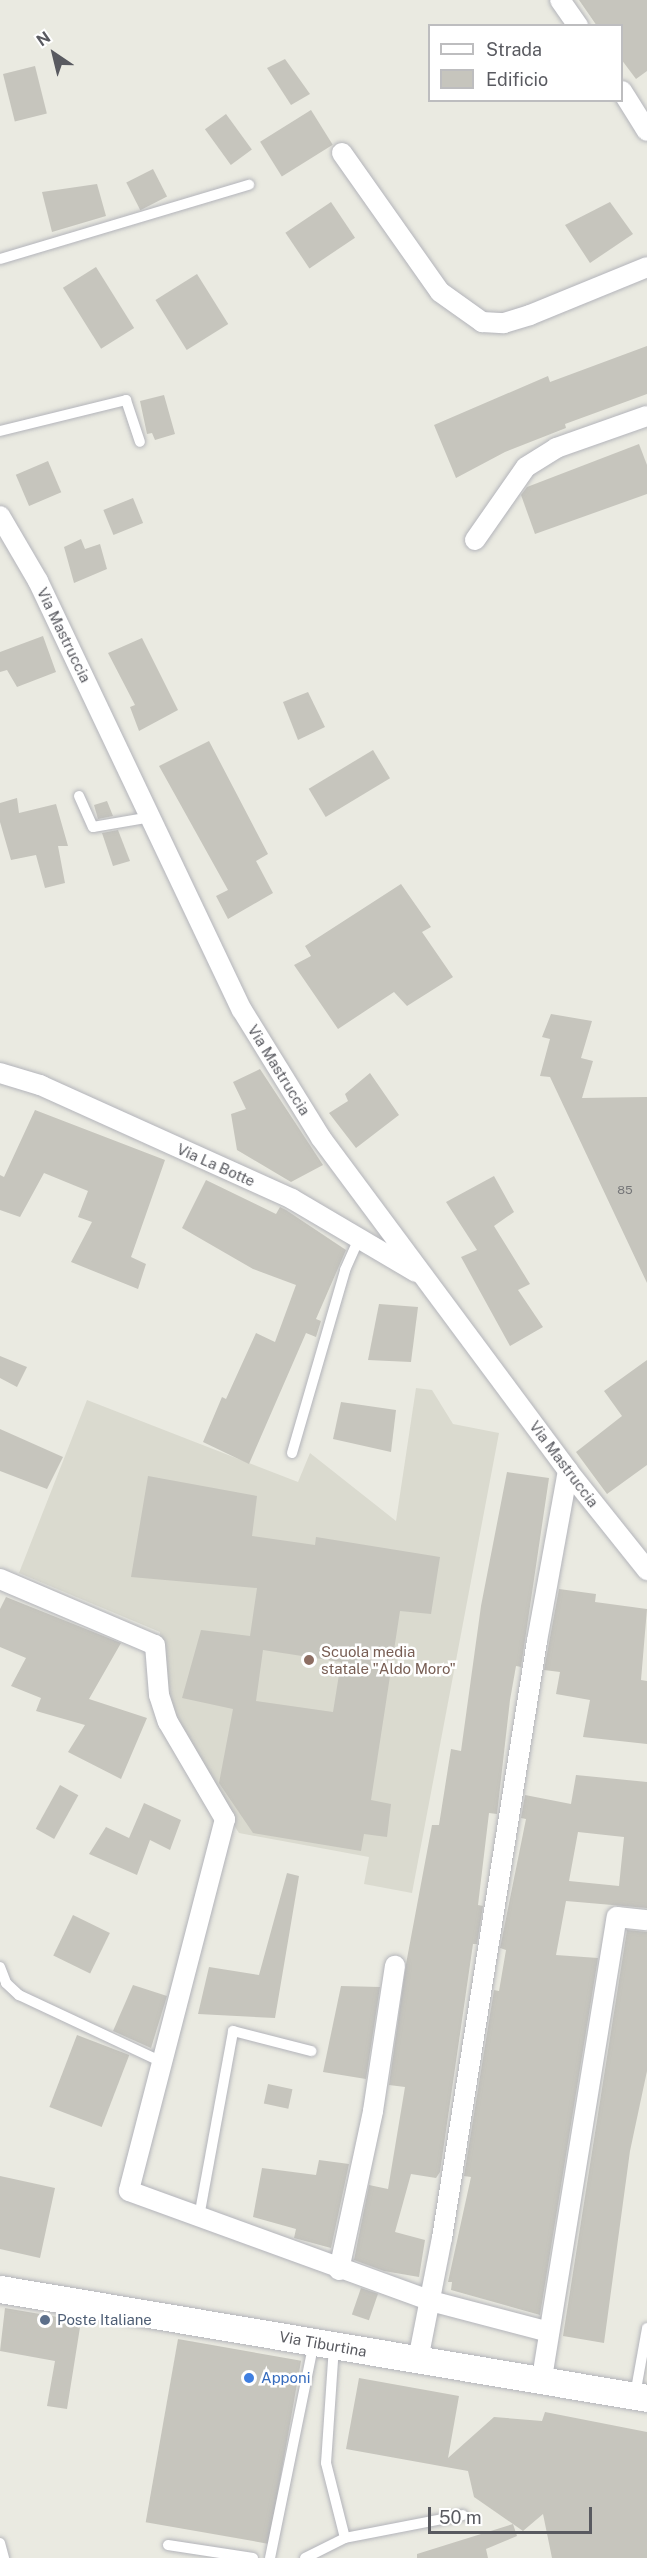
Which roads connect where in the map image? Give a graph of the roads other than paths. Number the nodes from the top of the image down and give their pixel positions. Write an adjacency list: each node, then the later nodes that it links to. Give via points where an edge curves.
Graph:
1 (560, 0): 2 (street)
2 (577, 24)
3 (623, 94): 4 (street)
4 (647, 131)
5 (342, 153): 8 (street, via 440,292 482,322 504,323 530,315)
6 (249, 185): 7 (lane)
7 (0, 259)
8 (647, 267)
9 (647, 416): 13 (street, via 556,448 526,467)
10 (0, 430): 11 (lane, via 126,400)
11 (140, 442)
12 (0, 516): 15 (street, Via Mastruccia, via 38,581)
13 (475, 540)
14 (79, 796): 15 (lane, via 93,827)
15 (152, 817): 18 (street, Via Mastruccia, via 242,1010 321,1138)
16 (0, 1073): 17 (street, Via La Botte, via 40,1085 292,1199)
17 (359, 1239): 18 (street, Via La Botte); 19 (lane, via 345,1270)
18 (424, 1276): 20 (street, Via Mastruccia)
19 (292, 1453)
20 (568, 1471): 21 (street, Via Mastruccia); 31 (street)
21 (647, 1570)
22 (0, 1579): 27 (street, via 155,1645 159,1695 168,1722 225,1819)
23 (647, 1920): 33 (street, via 617,1917)
24 (395, 1966): 29 (street, via 373,2111)
25 (0, 1967): 27 (lane, via 6,1983 19,1995)
26 (311, 2052): 28 (lane, via 233,2031)
27 (164, 2063): 28 (street, via 129,2191)
28 (199, 2217): 29 (street)
29 (339, 2270): 31 (street)
30 (0, 2289): 34 (street, Via Tiburtina)
31 (431, 2301): 33 (street); 35 (street)
32 (647, 2328): 37 (lane)
33 (549, 2332): 36 (street)
34 (324, 2344): 35 (street, Via Tiburtina); 39 (lane, via 326,2463); 44 (lane)
35 (418, 2360): 36 (street, Via Tiburtina)
36 (542, 2379): 37 (street, Via Tiburtina)
37 (641, 2396)
38 (463, 2515): 39 (lane)
39 (345, 2538): 45 (lane)
40 (0, 2543): 42 (lane)
41 (168, 2545): 43 (lane)
42 (4, 2558)
43 (253, 2558)
44 (270, 2558)
45 (305, 2558)

